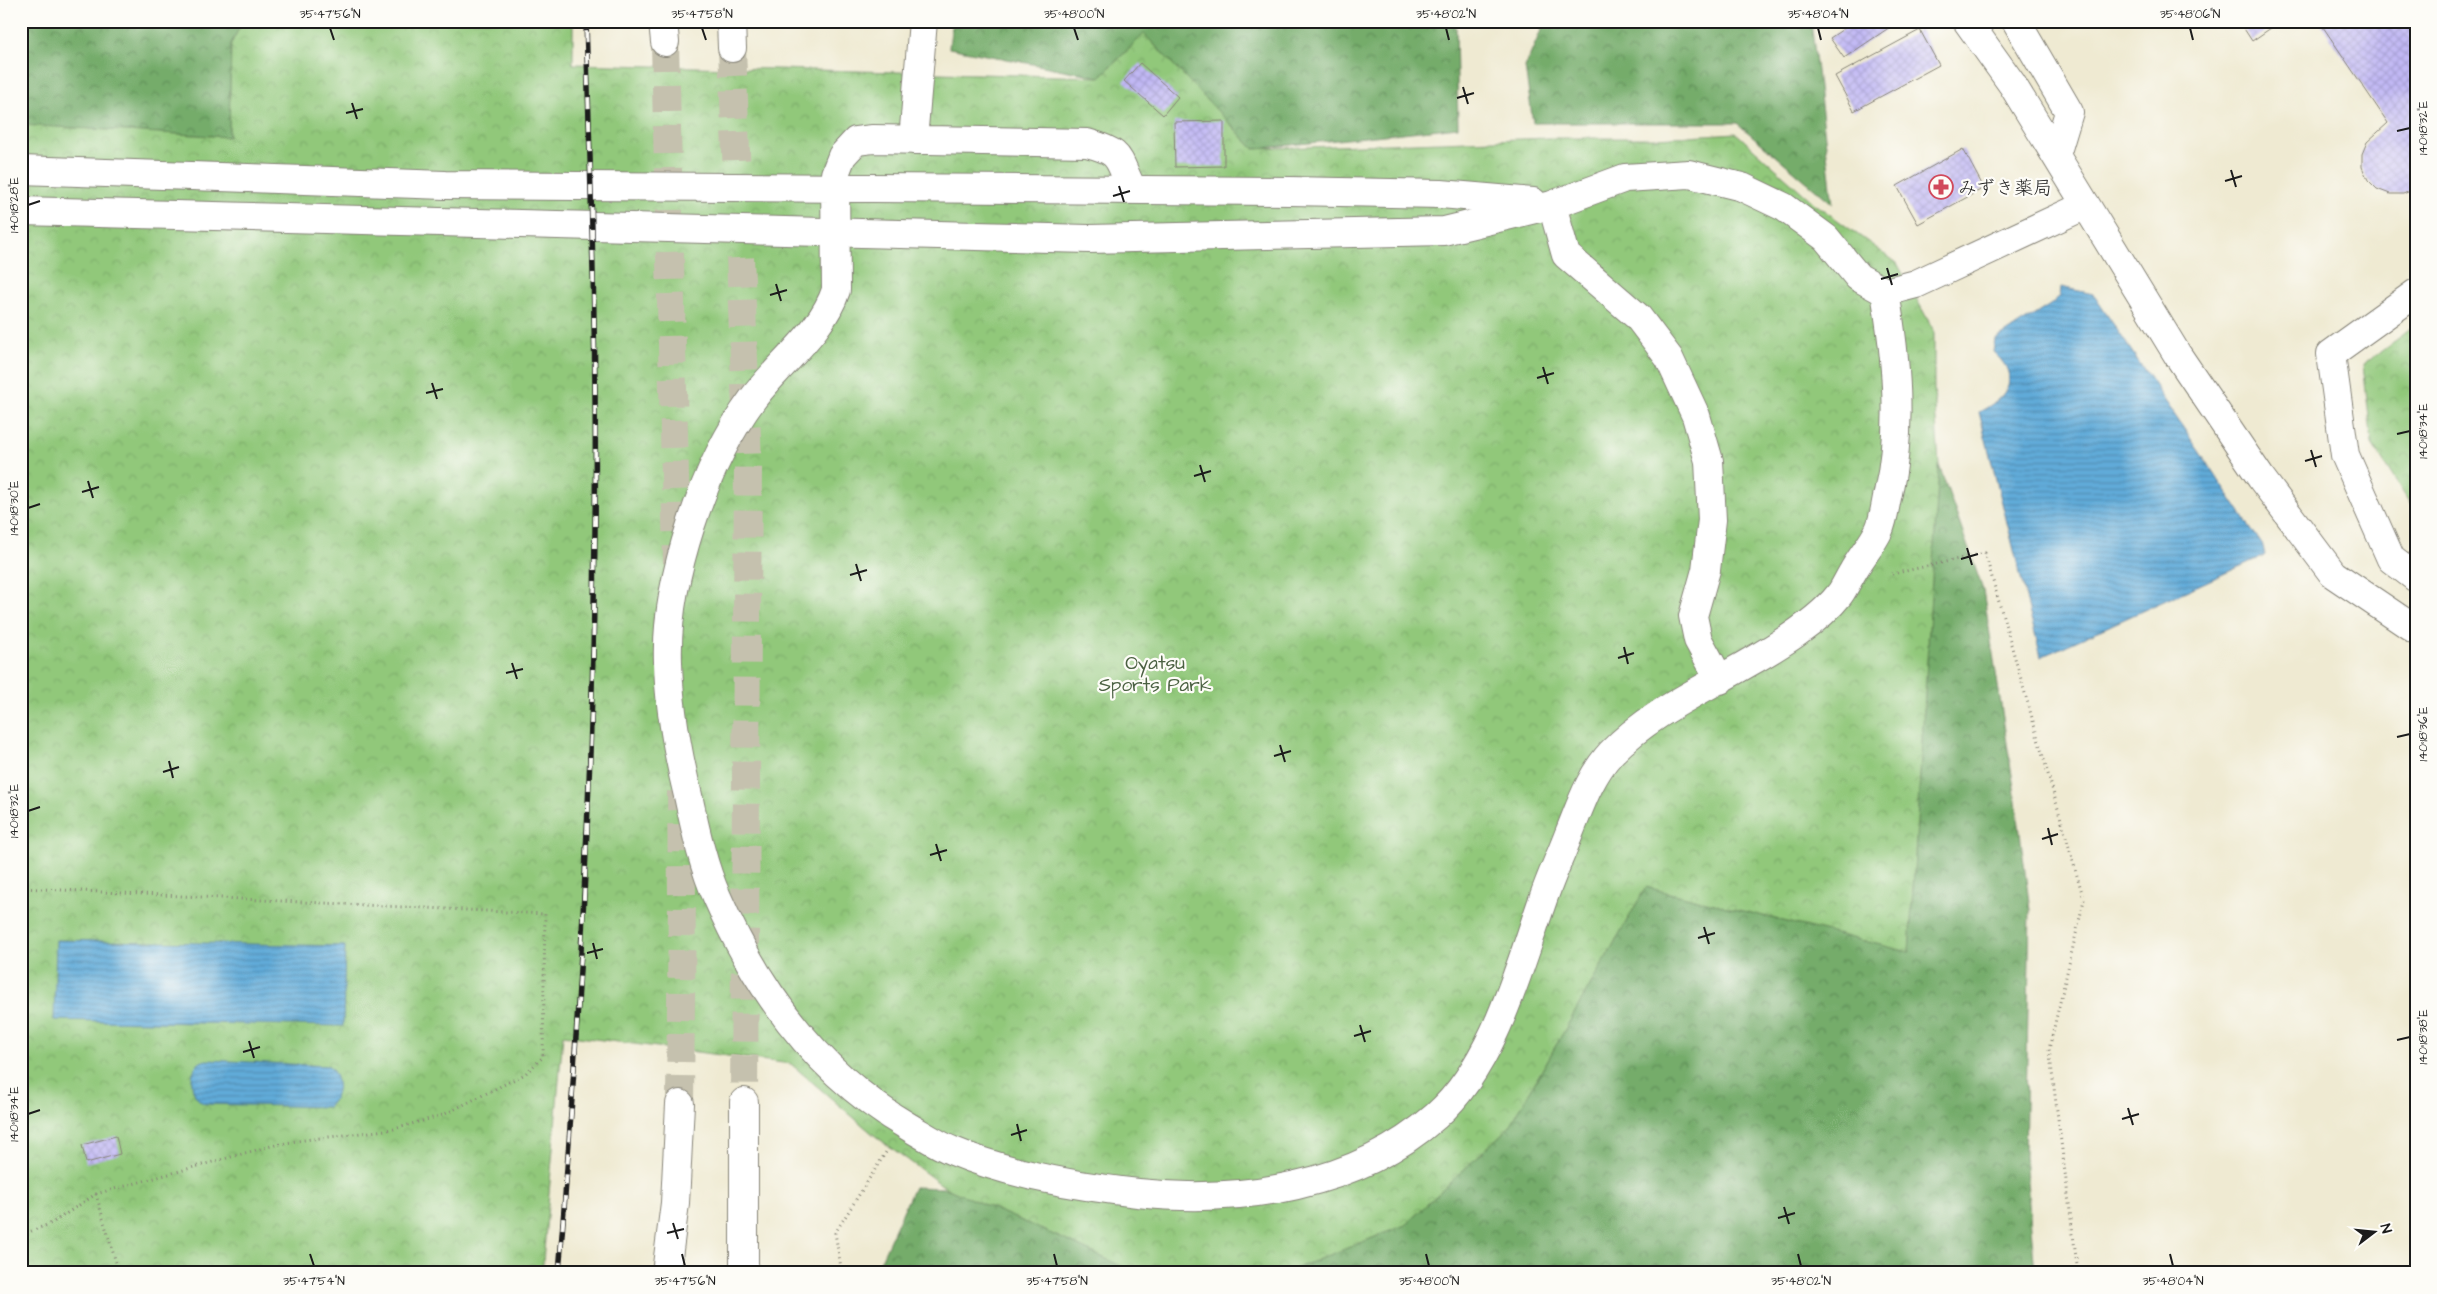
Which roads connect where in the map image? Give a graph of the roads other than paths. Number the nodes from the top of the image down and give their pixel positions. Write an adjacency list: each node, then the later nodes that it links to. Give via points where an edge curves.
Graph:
1 (731, 21): 5 (main road)
2 (923, 21): 6 (main road)
3 (1967, 21): 7 (main road, via 2012,84)
4 (2016, 21): 7 (main road, via 2069,112)
5 (732, 48)
6 (913, 140): 9 (main road, via 856,141 842,156 835,174); 10 (main road, via 1086,143 1109,149 1121,159)
7 (2056, 156): 12 (main road)
8 (21, 170): 9 (main road, via 445,185)
9 (835, 188): 10 (main road); 14 (main road)
10 (1133, 190): 11 (main road, via 1441,194)
11 (1552, 204): 14 (main road, via 1444,230 1089,239); 15 (main road, via 1625,178 1689,174 1742,187 1784,207 1826,238 1858,277); 19 (main road, via 1566,255 1638,317 1669,358 1696,416 1709,461 1712,520 1706,570 1693,616 1698,640)
12 (2086, 205): 15 (main road, via 1916,284); 18 (main road, via 2177,354 2261,478 2333,574)
13 (21, 212): 14 (main road)
14 (836, 232): 19 (main road, via 836,290 831,304 750,402 716,462 696,512 671,612 668,657 672,719 700,846 716,895 756,974 784,1017 814,1052 853,1088 947,1149 1032,1176 1107,1190 1180,1198 1237,1195 1306,1183 1357,1167 1403,1141 1438,1115 1460,1090 1508,1002 1544,895 1590,782 1600,767 1611,753 1651,719)
15 (1885, 292): 19 (main road, via 1895,350 1894,469 1880,528 1840,594 1805,627)
16 (2416, 293): 17 (main road, via 2331,354 2345,456 2391,559)
17 (2416, 578)
18 (2416, 630)
19 (1720, 680)
20 (744, 1102): 23 (main road)
21 (680, 1104): 22 (main road, via 675,1203)
22 (666, 1273)
23 (744, 1273)

